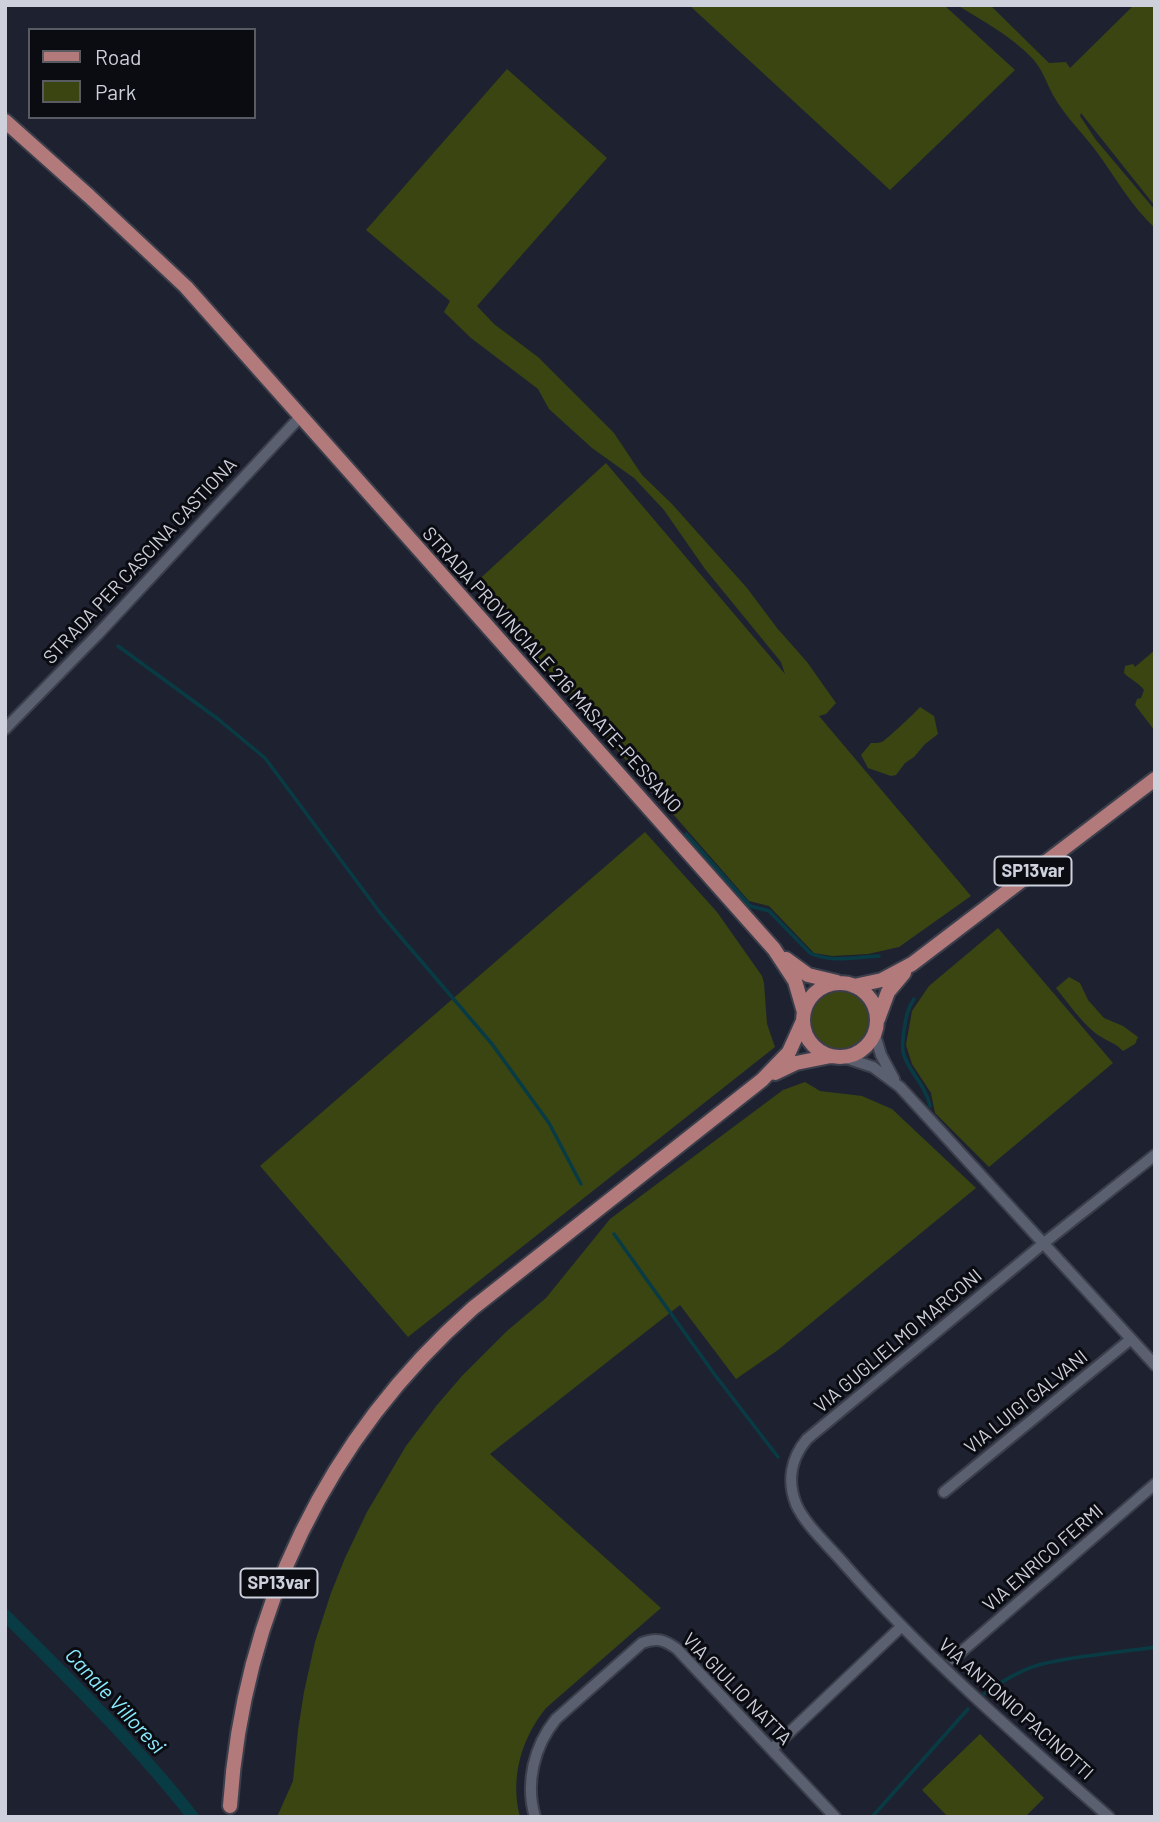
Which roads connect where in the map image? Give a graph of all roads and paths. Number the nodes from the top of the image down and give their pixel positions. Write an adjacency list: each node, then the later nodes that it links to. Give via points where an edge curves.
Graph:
1 (5, 121): 2 (main road, STRADA PROVINCIALE 216 MASATE-PESSANO, via 186,287)
2 (300, 416): 3 (street, STRADA PER CASCINA CASTIONA); 5 (main road, STRADA PROVINCIALE 216 MASATE-PESSANO)
3 (5, 729)
4 (1155, 779): 6 (main road, SP13var)
5 (774, 949): 7 (main road, via 808,975); 8 (main road, via 795,981)
6 (912, 964): 7 (main road, SP13var, via 882,980); 9 (main road, SP13var, via 888,992)
7 (847, 984): 8 (main road, SP13var, via 818,990); 9 (main road, via 870,998 876,1009)
8 (804, 1017): 10 (main road, via 811,1043); 11 (main road, SP13var, via 789,1052)
9 (876, 1027): 10 (main road, SP13var, via 862,1051); 12 (street, via 882,1059)
10 (837, 1056): 11 (main road, SP13var, via 796,1063); 12 (street, via 873,1067)
11 (762, 1080): 23 (main road, SP13var, via 473,1307 414,1366 361,1431 311,1513 267,1616 242,1710)
12 (900, 1087): 14 (street)
13 (1154, 1157): 14 (street, VIA GUGLIELMO MARCONI)
14 (1044, 1243): 15 (street); 17 (street, VIA GUGLIELMO MARCONI, via 807,1439 795,1457)
15 (1131, 1339): 16 (street); 19 (street, VIA LUIGI GALVANI)
16 (1155, 1365)
17 (791, 1478): 20 (street, VIA ANTONIO PACINOTTI, via 803,1515)
18 (1155, 1484): 21 (street, VIA ENRICO FERMI)
19 (944, 1492)
20 (902, 1626): 22 (street); 26 (street, VIA ANTONIO PACINOTTI)
21 (953, 1659)
22 (772, 1749): 24 (street, VIA GIULIO NATTA, via 677,1649 664,1640 647,1640 551,1725 533,1769); 25 (street, VIA GIULIO NATTA)
23 (230, 1806)
24 (536, 1817)
25 (835, 1817)
26 (1109, 1817)

